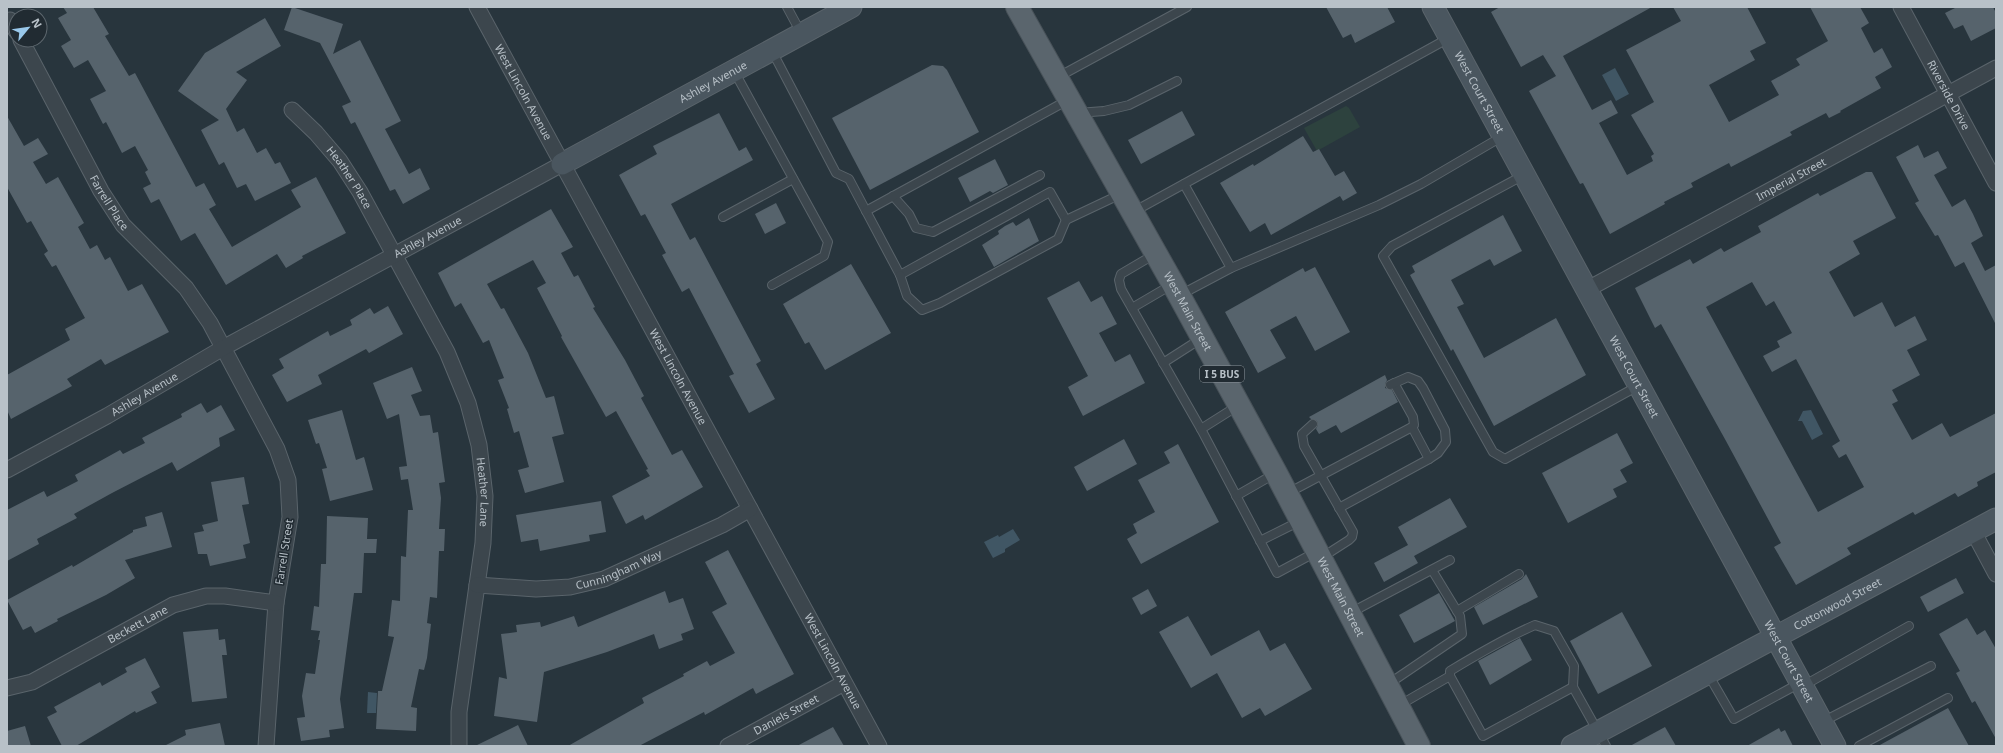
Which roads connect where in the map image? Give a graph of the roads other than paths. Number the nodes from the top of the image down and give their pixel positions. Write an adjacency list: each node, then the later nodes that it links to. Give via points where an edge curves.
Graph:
1 (477, 7): 20 (street, West Lincoln Avenue)
2 (787, 7): 8 (lane)
3 (851, 7): 8 (street, Ashley Avenue)
4 (1017, 7): 14 (main road, West Main Street / I 5 BUS)
5 (1187, 7): 14 (lane)
6 (1433, 7): 9 (street, West Court Street)
7 (1901, 7): 16 (street, Riverside Drive)
8 (802, 34): 11 (street, Ashley Avenue)
9 (1450, 38): 19 (street, West Court Street); 25 (lane)
10 (25, 48): 41 (street, Farrell Place, via 101,191 123,225 186,288 210,323)
11 (772, 50): 13 (street, Ashley Avenue); 28 (lane, via 836,173 849,179)
12 (1996, 68): 16 (street, Imperial Street)
13 (734, 71): 20 (street, Ashley Avenue); 23 (lane)
14 (1056, 78): 17 (main road, West Main Street / I 5 BUS)
15 (1177, 81): 17 (lane, via 1129,105 1104,111)
16 (1948, 93): 24 (street, Riverside Drive); 38 (street, Imperial Street)
17 (1072, 107): 26 (main road, West Main Street / I 5 BUS); 27 (lane)
18 (292, 110): 33 (street, Heather Place, via 340,161 360,192)
19 (1503, 136): 22 (street, West Court Street); 34 (lane, via 1385,202)
20 (562, 164): 33 (street, Ashley Avenue); 55 (street, West Lincoln Avenue)
21 (1040, 175): 27 (lane, via 934,232 916,228 909,214)
22 (1524, 175): 38 (street, West Court Street); 43 (lane, via 1392,246 1383,256 1493,452 1505,460)
23 (793, 179): 30 (lane); 36 (lane, via 828,242 824,256)
24 (1996, 183)
25 (1184, 184): 29 (lane); 34 (lane)
26 (1122, 194): 29 (main road, West Main Street / I 5 BUS); 31 (lane)
27 (893, 196): 28 (lane)
28 (866, 211): 35 (lane)
29 (1132, 212): 32 (main road, West Main Street / I 5 BUS)
30 (723, 217)
31 (1066, 220): 35 (lane, via 1050,192); 35 (lane, via 1058,239 940,303 922,310 907,296)
32 (1156, 254): 37 (main road, West Main Street / I 5 BUS); 39 (lane, via 1121,274 1121,289)
33 (393, 256): 41 (street, Ashley Avenue); 65 (street, Heather Lane, via 446,352 468,403 479,445 485,496 483,543)
34 (1231, 268): 37 (lane)
35 (900, 274)
36 (772, 286)
37 (1176, 290): 39 (lane); 40 (main road, West Main Street / I 5 BUS)
38 (1586, 290): 43 (street, West Court Street)
39 (1132, 308): 42 (lane)
40 (1203, 338): 42 (lane); 44 (main road, West Main Street / I 5 BUS)
41 (223, 348): 49 (street, Ashley Avenue, via 107,416); 66 (street, Farrell Street, via 277,448 288,480 290,517)
42 (1163, 363): 47 (lane)
43 (1639, 386): 70 (street, West Court Street)
44 (1239, 405): 47 (lane); 50 (main road, West Main Street / I 5 BUS)
45 (1313, 424): 51 (lane, via 1304,430 1302,438)
46 (1412, 427): 48 (lane); 48 (lane, via 1413,418 1392,384 1408,377 1418,381 1445,430 1446,442); 51 (lane)
47 (1201, 429): 53 (lane)
48 (1429, 460): 54 (lane)
49 (7, 470)
50 (1276, 473): 52 (main road, West Main Street / I 5 BUS); 53 (lane)
51 (1321, 475): 52 (lane); 54 (lane)
52 (1287, 494): 57 (main road, West Main Street / I 5 BUS)
53 (1236, 496): 59 (lane)
54 (1339, 508): 60 (lane, via 1353,532 1352,537)
55 (750, 510): 65 (street, Cunningham Way, via 604,579 536,589); 74 (street, West Lincoln Avenue)
56 (1996, 518): 58 (street, Cottonwood Street)
57 (1301, 520): 59 (lane); 60 (main road, West Main Street / I 5 BUS)
58 (1973, 531): 64 (street); 70 (street, Cottonwood Street)
59 (1260, 542): 60 (lane, via 1277,573)
60 (1319, 555): 68 (main road, West Main Street / I 5 BUS)
61 (1450, 560): 62 (lane)
62 (1432, 570): 67 (lane); 68 (lane)
63 (1519, 574): 67 (lane)
64 (1996, 574)
65 (477, 585): 84 (street, Heather Lane, via 459,712)
66 (276, 603): 78 (street, Beckett Lane, via 206,596 173,605 32,682); 83 (street, Farrell Street)
67 (1457, 611): 76 (lane, via 1462,634)
68 (1349, 614): 76 (main road, West Main Street / I 5 BUS)
69 (1909, 626): 75 (lane)
70 (1776, 637): 72 (street, Cottonwood Street); 75 (street, West Court Street)
71 (1931, 666): 81 (lane)
72 (1708, 673): 75 (lane, via 1734,719); 82 (street, Cottonwood Street)
73 (1450, 676): 77 (lane, via 1483,736); 77 (lane, via 1450,671 1504,638 1535,625 1554,631 1574,666); 80 (lane)
74 (844, 683): 85 (street, Daniels Street); 86 (street, West Lincoln Avenue)
75 (1801, 684): 81 (street, West Court Street)
76 (1386, 685): 80 (main road, West Main Street / I 5 BUS)
77 (1573, 687): 82 (lane)
78 (7, 688)
79 (1948, 698): 90 (lane)
80 (1398, 706): 87 (main road, West Main Street / I 5 BUS)
81 (1822, 722): 89 (street, West Court Street)
82 (1602, 739): 88 (street, Cottonwood Street)
83 (266, 746)
84 (459, 746)
85 (728, 746)
86 (879, 746)
87 (1419, 746)
88 (1572, 746)
89 (1835, 746)
90 (1859, 746)

